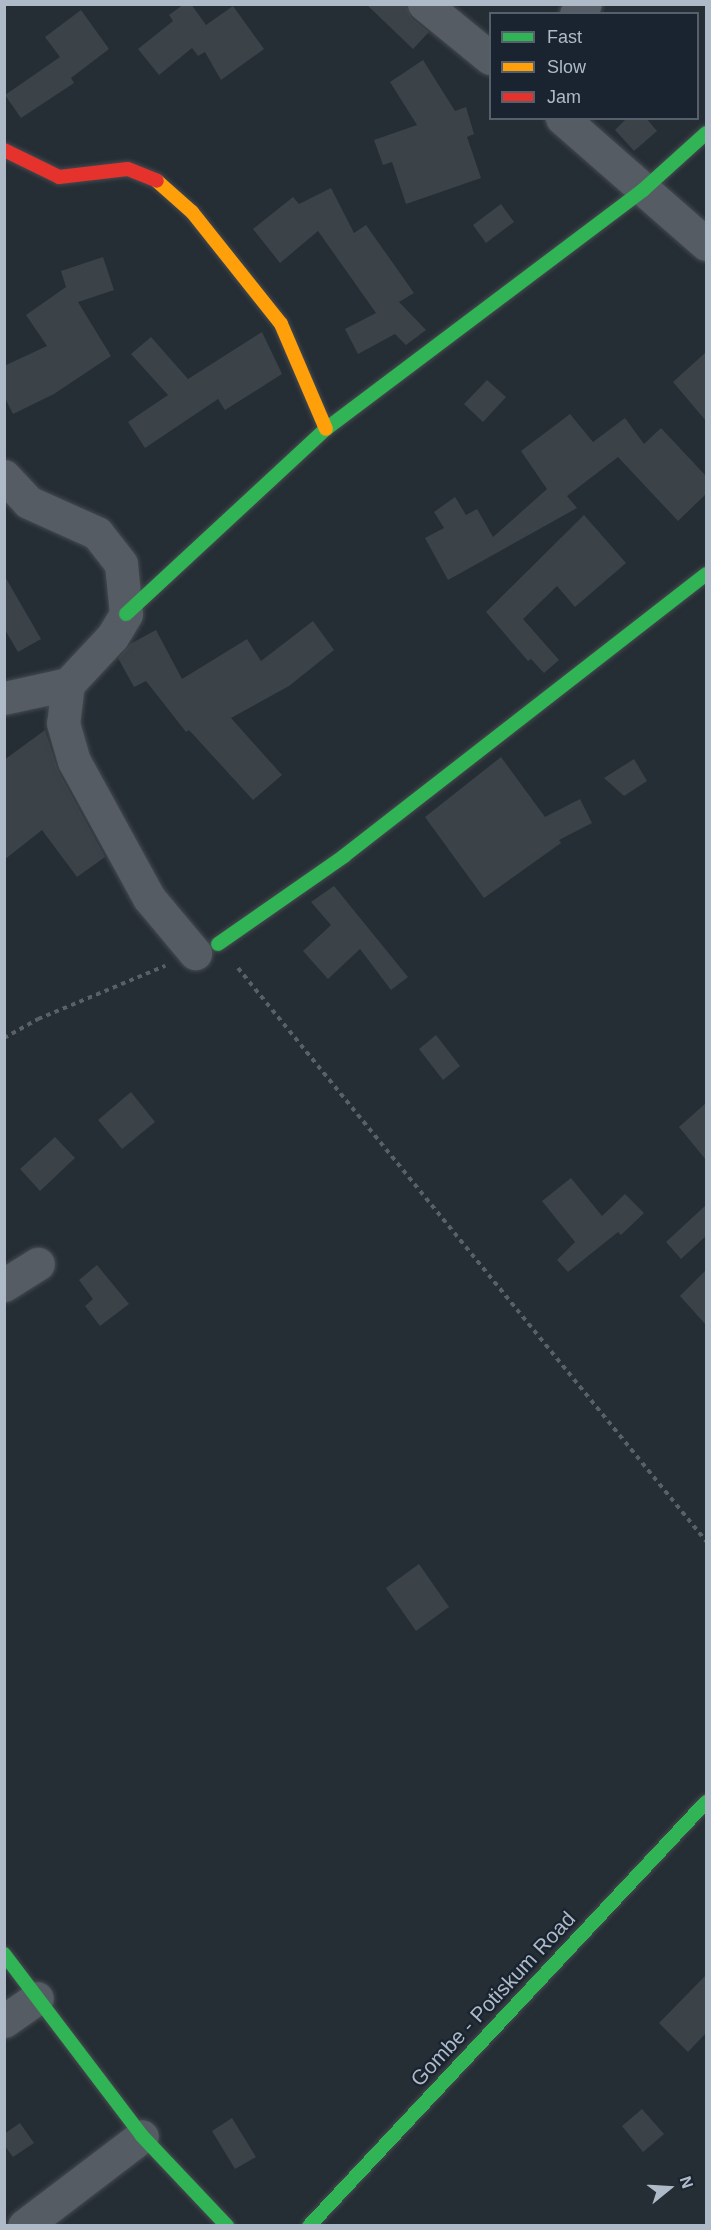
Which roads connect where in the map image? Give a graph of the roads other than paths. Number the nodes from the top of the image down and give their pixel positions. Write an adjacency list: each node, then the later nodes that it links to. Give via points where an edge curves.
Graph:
1 (424, 4): 2 (street)
2 (489, 57)
3 (564, 120): 6 (street)
4 (706, 133): 6 (street)
5 (4, 150): 8 (street, via 59,177 128,169 150,175 192,212 281,324)
6 (644, 190): 7 (street); 8 (street)
7 (706, 244)
8 (326, 429): 11 (street)
9 (4, 476): 11 (street, via 28,502 97,533 122,564)
10 (706, 574): 14 (street, via 344,856)
11 (126, 614): 12 (street, via 112,638)
12 (68, 684): 13 (street); 14 (street, via 63,723 74,761 149,898)
13 (4, 698)
14 (207, 949)
15 (38, 1264): 16 (street)
16 (4, 1285)
17 (706, 1802): 24 (street, Gombe - Potiskum Road)
18 (4, 1954): 19 (street)
19 (37, 1998): 20 (street); 21 (street)
20 (4, 2021)
21 (142, 2136): 22 (street); 23 (street)
22 (24, 2226)
23 (228, 2226)
24 (309, 2226)

